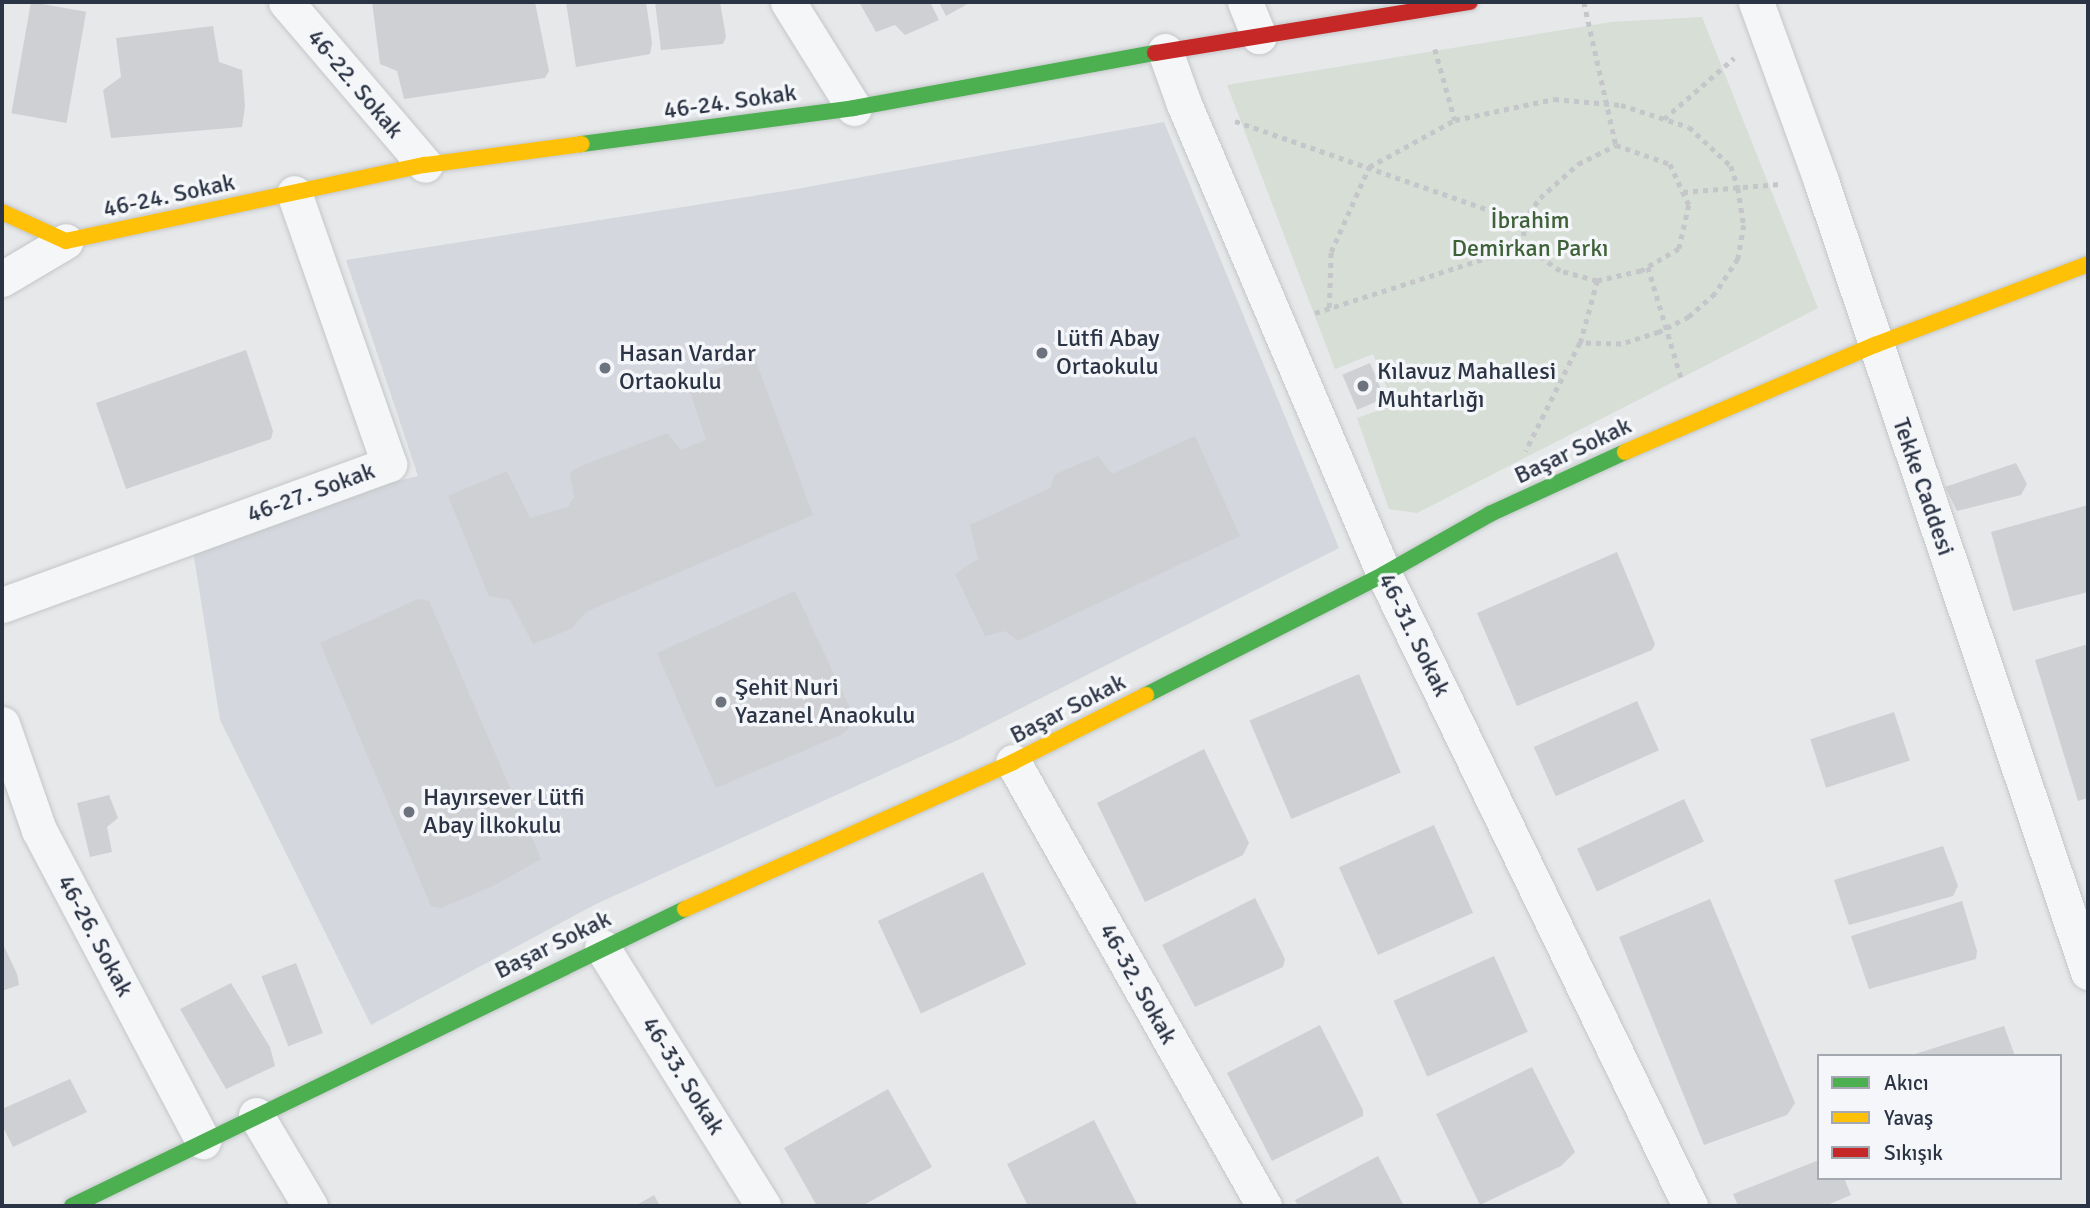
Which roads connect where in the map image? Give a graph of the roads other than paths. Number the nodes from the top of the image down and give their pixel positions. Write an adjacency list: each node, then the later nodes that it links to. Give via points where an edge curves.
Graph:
1 (286, 2): 9 (street, 46-22. Sokak)
2 (788, 2): 8 (street)
3 (1245, 2): 6 (street)
4 (1470, 2): 6 (street, 46-24. Sokak)
5 (1761, 16): 15 (street, Tekke Caddesi)
6 (1259, 36): 7 (street, 46-24. Sokak)
7 (1165, 51): 8 (street, 46-24. Sokak); 16 (street, 46-31. Sokak)
8 (854, 108): 9 (street, 46-24. Sokak)
9 (425, 165): 10 (street, 46-24. Sokak)
10 (294, 193): 12 (street, 46-24. Sokak); 17 (street, 46-27. Sokak, via 389,464)
11 (2, 212): 12 (street)
12 (66, 241): 14 (street)
13 (2088, 264): 15 (street, Başar Sokak)
14 (2, 279)
15 (1875, 345): 16 (street, Başar Sokak, via 1694,420 1490,514); 21 (street, Tekke Caddesi)
16 (1384, 574): 19 (street, Başar Sokak); 28 (street, 46-31. Sokak)
17 (2, 605)
18 (2, 724): 23 (street, 46-26. Sokak, via 40,830)
19 (1013, 762): 20 (street, Başar Sokak); 27 (street, 46-32. Sokak)
20 (602, 947): 22 (street, Başar Sokak); 26 (street, 46-33. Sokak)
21 (2088, 972)
22 (256, 1115): 23 (street, Başar Sokak); 25 (street)
23 (203, 1140): 24 (street, Başar Sokak)
24 (72, 1206)
25 (310, 1206)
26 (763, 1206)
27 (1264, 1206)
28 (1690, 1206)

